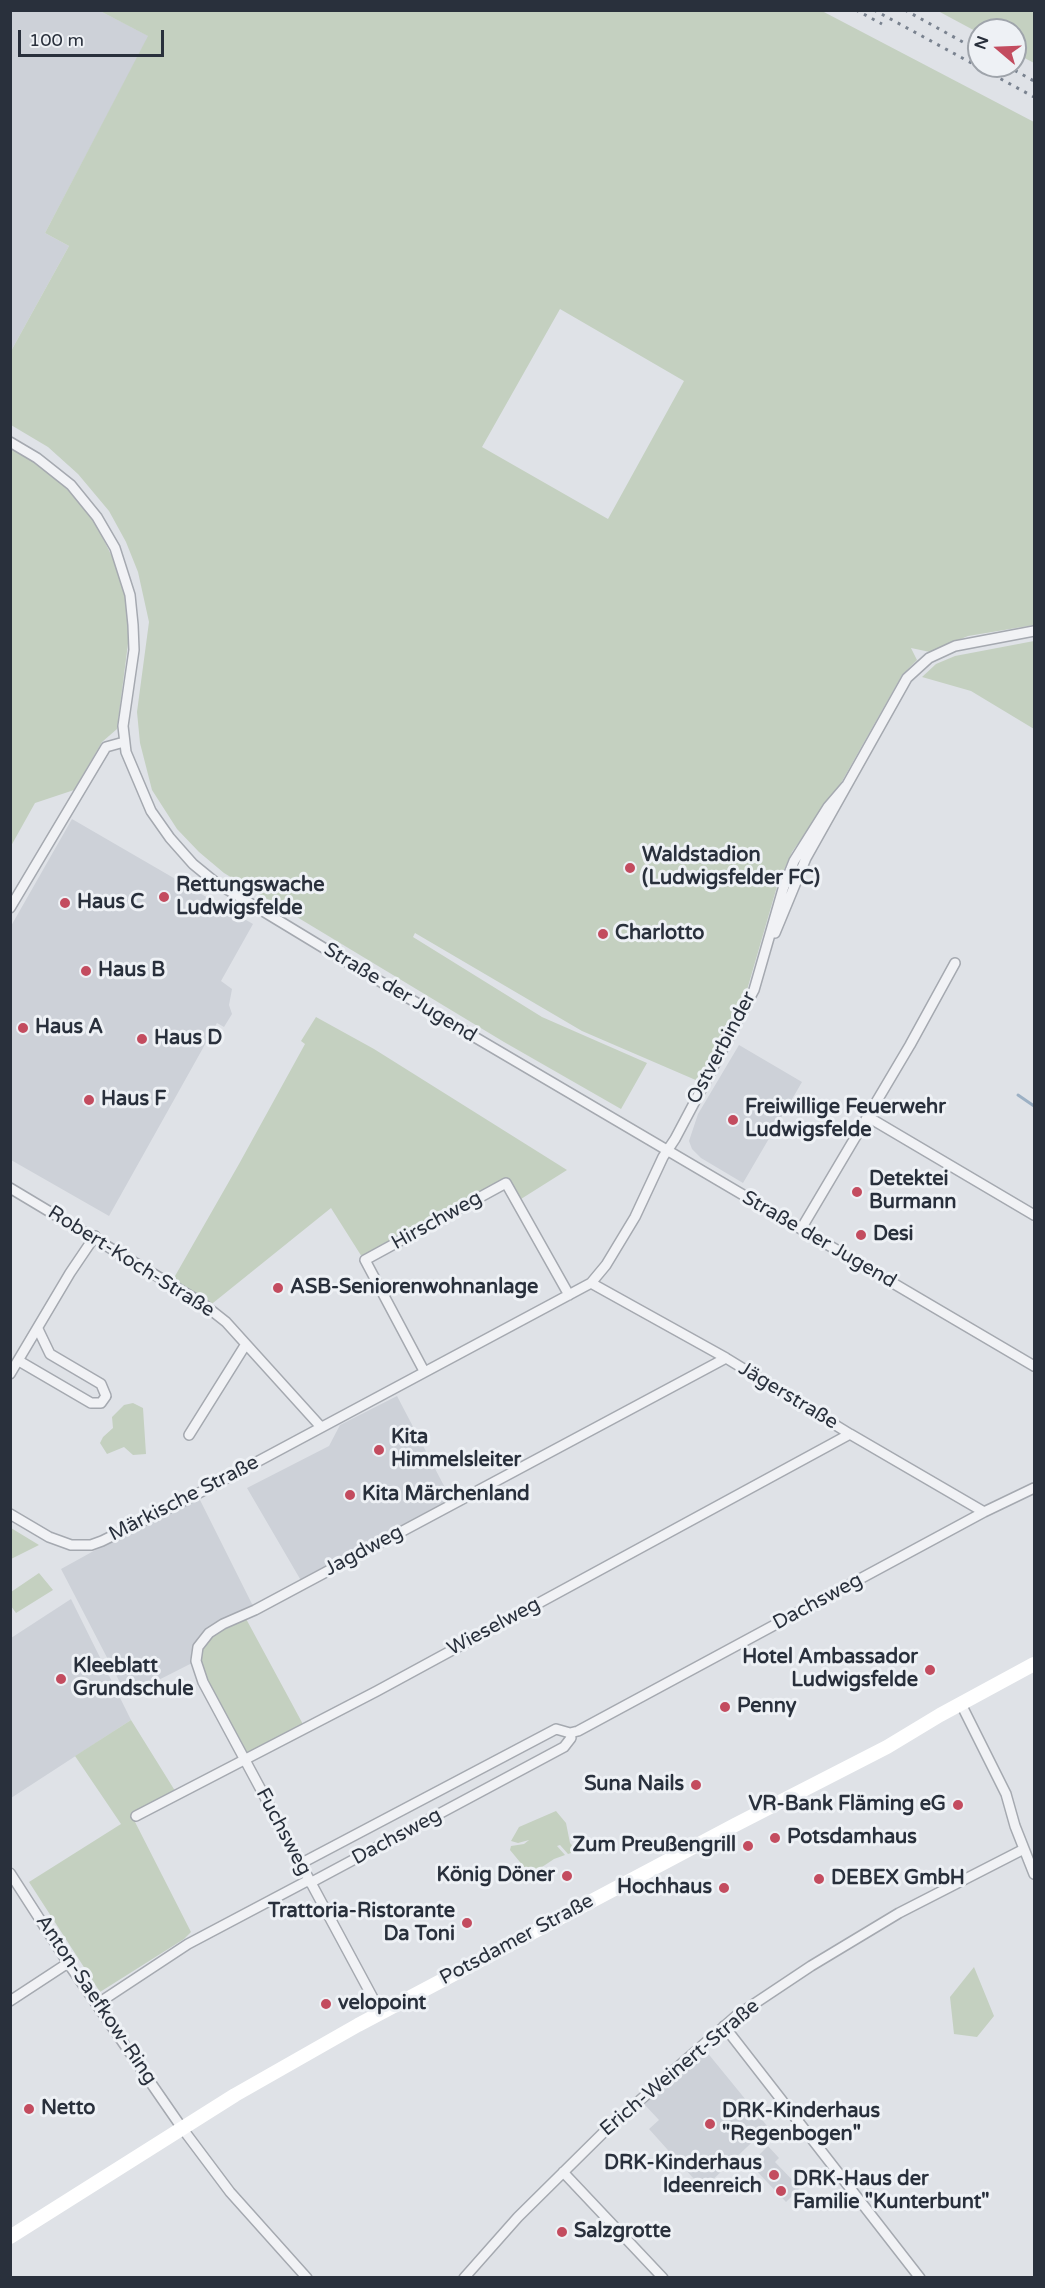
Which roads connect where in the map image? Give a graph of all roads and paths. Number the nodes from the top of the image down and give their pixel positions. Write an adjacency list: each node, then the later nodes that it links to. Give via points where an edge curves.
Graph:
1 (10, 442): 3 (street, Straße der Jugend, via 54,470 82,496 107,533 123,570 134,637)
2 (1035, 632): 7 (street, Ostverbinder, via 955,646 929,658 907,678 806,858 777,930 768,942 754,990)
3 (124, 742): 4 (street, via 106,747); 7 (street, Straße der Jugend, via 151,811 184,856 207,876)
4 (10, 908)
5 (955, 963): 6 (street)
6 (868, 1117): 9 (street); 10 (street)
7 (668, 1150): 10 (street, Straße der Jugend); 12 (street, via 630,1226)
8 (10, 1188): 11 (street, Robert-Koch-Straße)
9 (1035, 1215)
10 (801, 1229): 18 (street, Straße der Jugend)
11 (95, 1236): 14 (street); 15 (street, Robert-Koch-Straße, via 202,1302)
12 (591, 1283): 13 (street); 16 (street, Jägerstraße)
13 (569, 1295): 19 (street); 19 (street, Hirschweg, via 506,1183 365,1260)
14 (38, 1329): 17 (street); 17 (street, via 50,1354 101,1384 106,1396 101,1403 91,1403)
15 (246, 1344): 21 (street, Robert-Koch-Straße); 23 (street)
16 (726, 1358): 22 (street, Jägerstraße); 27 (street, Jagdweg, via 223,1624)
17 (19, 1361): 20 (street)
18 (1035, 1366)
19 (424, 1371): 21 (street)
20 (10, 1374)
21 (321, 1427): 26 (street, Märkische Straße, via 197,1494 91,1545 71,1545 49,1537)
22 (850, 1434): 25 (street, Jägerstraße); 31 (street, Wieselweg)
23 (189, 1435)
24 (1035, 1488): 25 (street, Dachsweg)
25 (984, 1512): 30 (street, Dachsweg)
26 (10, 1514)
27 (198, 1647): 31 (street, Fuchsweg, via 196,1660 203,1682)
28 (1035, 1664): 29 (main road, Potsdamer Straße)
29 (961, 1704): 33 (street, via 1006,1794); 41 (main road, Potsdamer Straße, via 887,1747)
30 (570, 1733): 34 (street, Dachsweg, via 556,1729); 37 (street, Dachsweg, via 564,1747)
31 (244, 1760): 32 (street, Wieselweg); 34 (street, Fuchsweg)
32 (136, 1816)
33 (1024, 1849): 36 (street); 42 (street, Erich-Weinert-Straße, via 847,1944)
34 (300, 1864): 37 (street, Fuchsweg)
35 (10, 1873): 38 (street, Anton-Saefkow-Ring)
36 (1035, 1874)
37 (310, 1881): 40 (street, Dachsweg, via 188,1944); 41 (street, Fuchsweg)
38 (68, 1963): 39 (street); 40 (street, Anton-Saefkow-Ring)
39 (10, 2001)
40 (97, 2004): 43 (street, Anton-Saefkow-Ring)
41 (381, 2013): 43 (main road, Potsdamer Straße)
42 (724, 2026): 44 (street, Erich-Weinert-Straße); 49 (street)
43 (182, 2128): 45 (main road, Potsdamer Straße); 46 (street, Anton-Saefkow-Ring, via 230,2192)
44 (563, 2172): 47 (street, Erich-Weinert-Straße); 48 (street)
45 (10, 2237)
46 (307, 2277)
47 (464, 2277)
48 (663, 2277)
49 (920, 2277)

